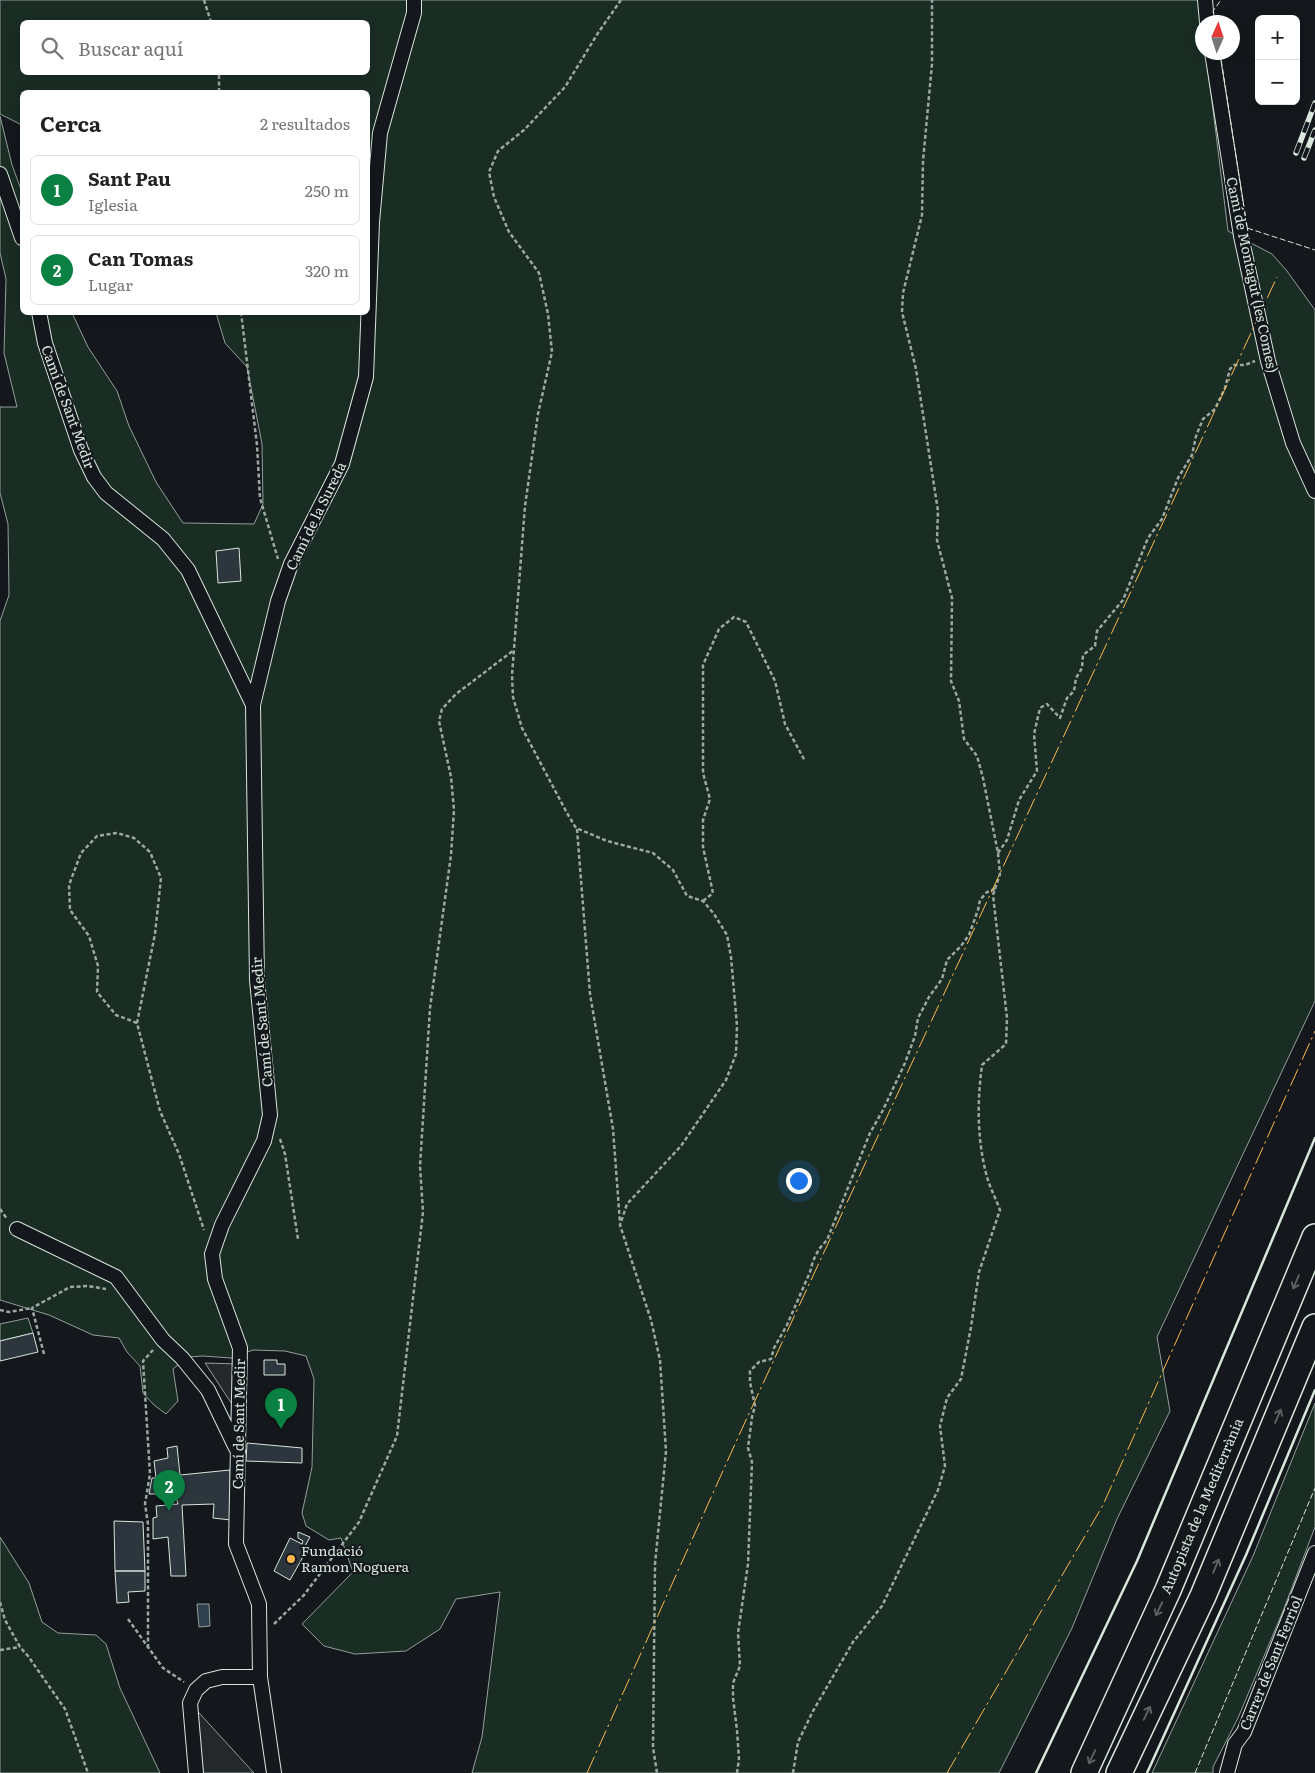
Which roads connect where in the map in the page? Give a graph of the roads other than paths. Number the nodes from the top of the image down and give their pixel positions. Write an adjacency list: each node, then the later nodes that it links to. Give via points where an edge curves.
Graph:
1 (414, 0): 7 (street, Camí de la Sureda, via 414,13 380,133)
2 (1205, 0): 3 (street)
3 (1206, 15)
4 (1213, 60): 10 (street, Camí de Montagut (les Comes), via 1241,236 1267,358 1293,443)
5 (0, 174): 6 (street)
6 (20, 232)
7 (370, 274)
8 (40, 315): 11 (street, Camí de Sant Medir, via 45,343 81,450 94,478 106,493 163,539 188,570)
9 (368, 315): 11 (street, Camí de la Sureda, via 366,377 342,464 291,564 278,601)
10 (1315, 491)
11 (253, 705): 15 (street, Camí de Sant Medir, via 257,980 270,1114 264,1141 222,1225 212,1254 214,1279 240,1348)
12 (17, 1229): 15 (street, via 116,1277 163,1340 208,1390)
13 (1315, 1237): 20 (highway, Autopista de la Mediterrània, one-way to 20, via 1168,1590)
14 (1315, 1327): 21 (highway, one-way to 14, via 1203,1596)
15 (238, 1450): 17 (street, Camí de Sant Medir, via 236,1544 259,1604)
16 (1315, 1553): 22 (street, Carrer de Sant Ferriol, via 1244,1732 1235,1744)
17 (260, 1677): 18 (street, via 222,1677 206,1681 196,1690 190,1703); 19 (street, Camí de Sant Medir)
18 (196, 1773)
19 (274, 1773)
20 (1084, 1773)
21 (1119, 1773)
22 (1227, 1773)

